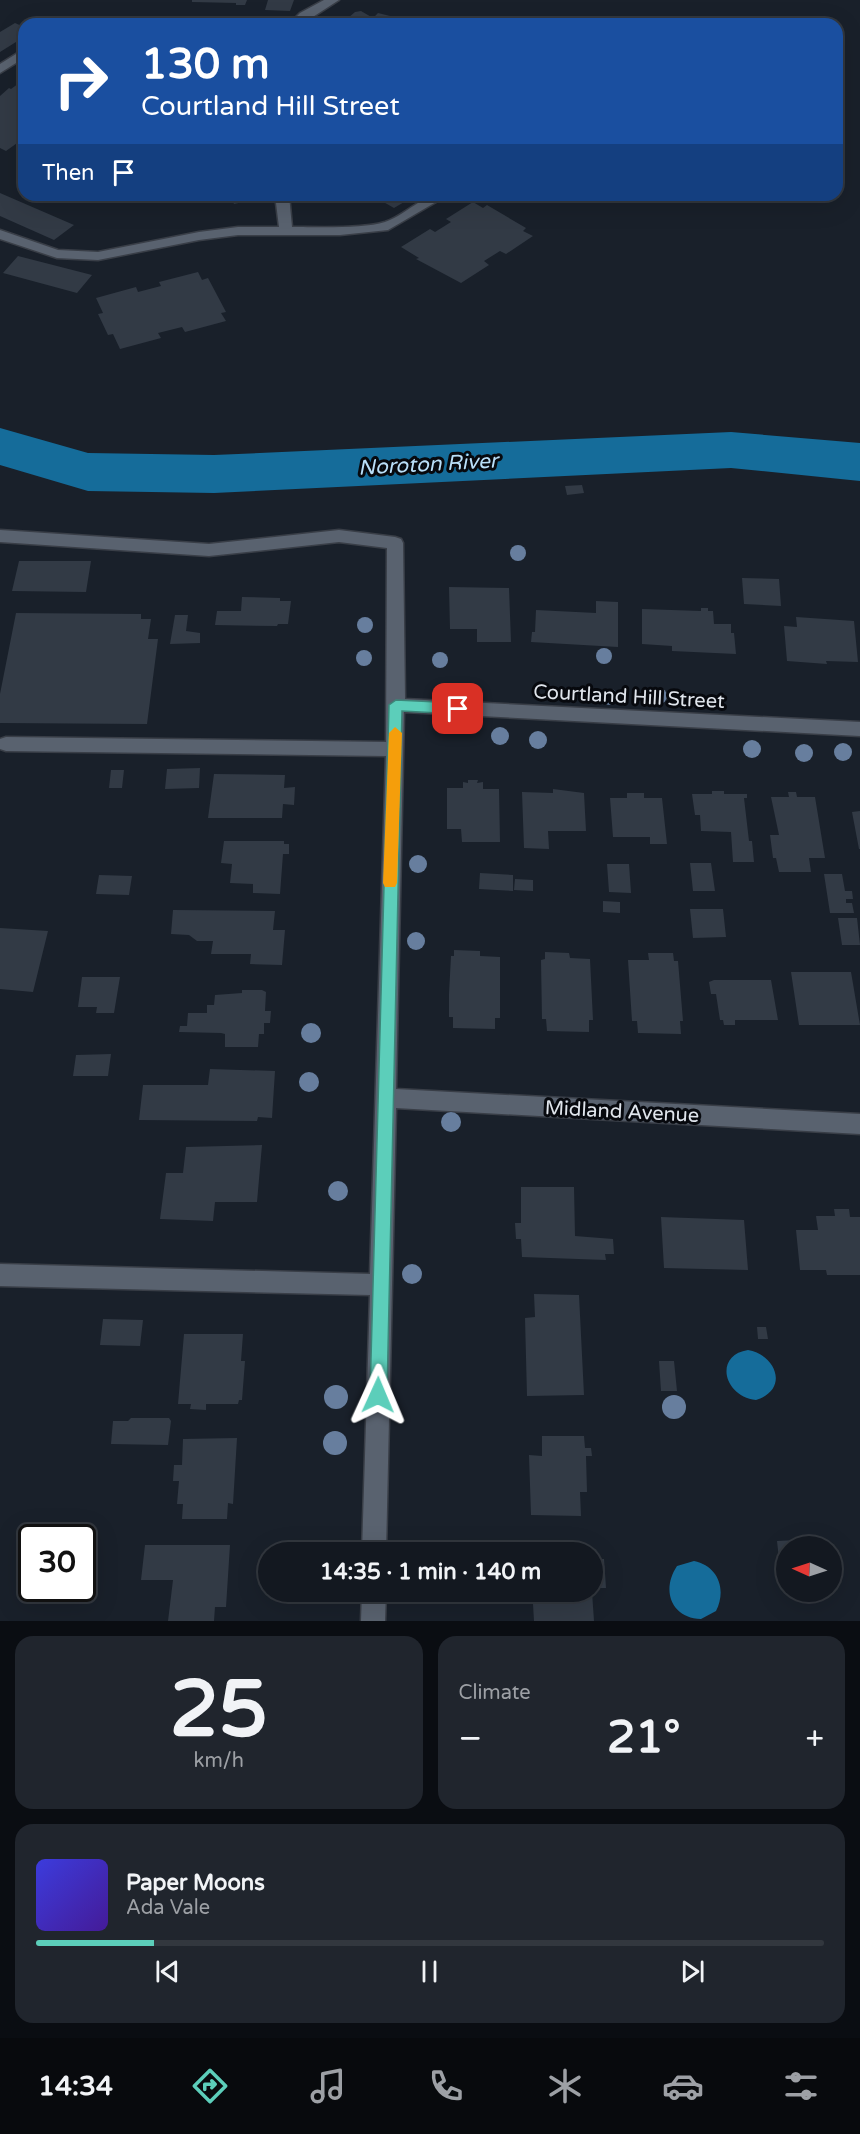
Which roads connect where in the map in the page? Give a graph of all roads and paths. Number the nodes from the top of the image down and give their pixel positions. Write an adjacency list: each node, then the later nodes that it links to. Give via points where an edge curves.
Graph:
1 (308, 0): 3 (street)
2 (333, 0): 4 (street)
3 (300, 18)
4 (302, 18)
5 (18, 57): 6 (street)
6 (0, 69)
7 (283, 201): 9 (street)
8 (431, 201): 9 (street, via 388,226 340,231)
9 (286, 230): 10 (street, via 199,236 98,256 57,254)
10 (0, 234)
11 (0, 536): 12 (street, via 209,550 339,536 395,543)
12 (396, 705): 13 (street, Courtland Hill Street); 15 (street)
13 (860, 729)
14 (6, 744): 15 (street)
15 (395, 749): 16 (street)
16 (385, 1098): 17 (street, Midland Avenue); 19 (street)
17 (860, 1124)
18 (0, 1275): 19 (street)
19 (381, 1285): 20 (street)
20 (374, 1542)
21 (374, 1602): 22 (street)
22 (373, 1621)

